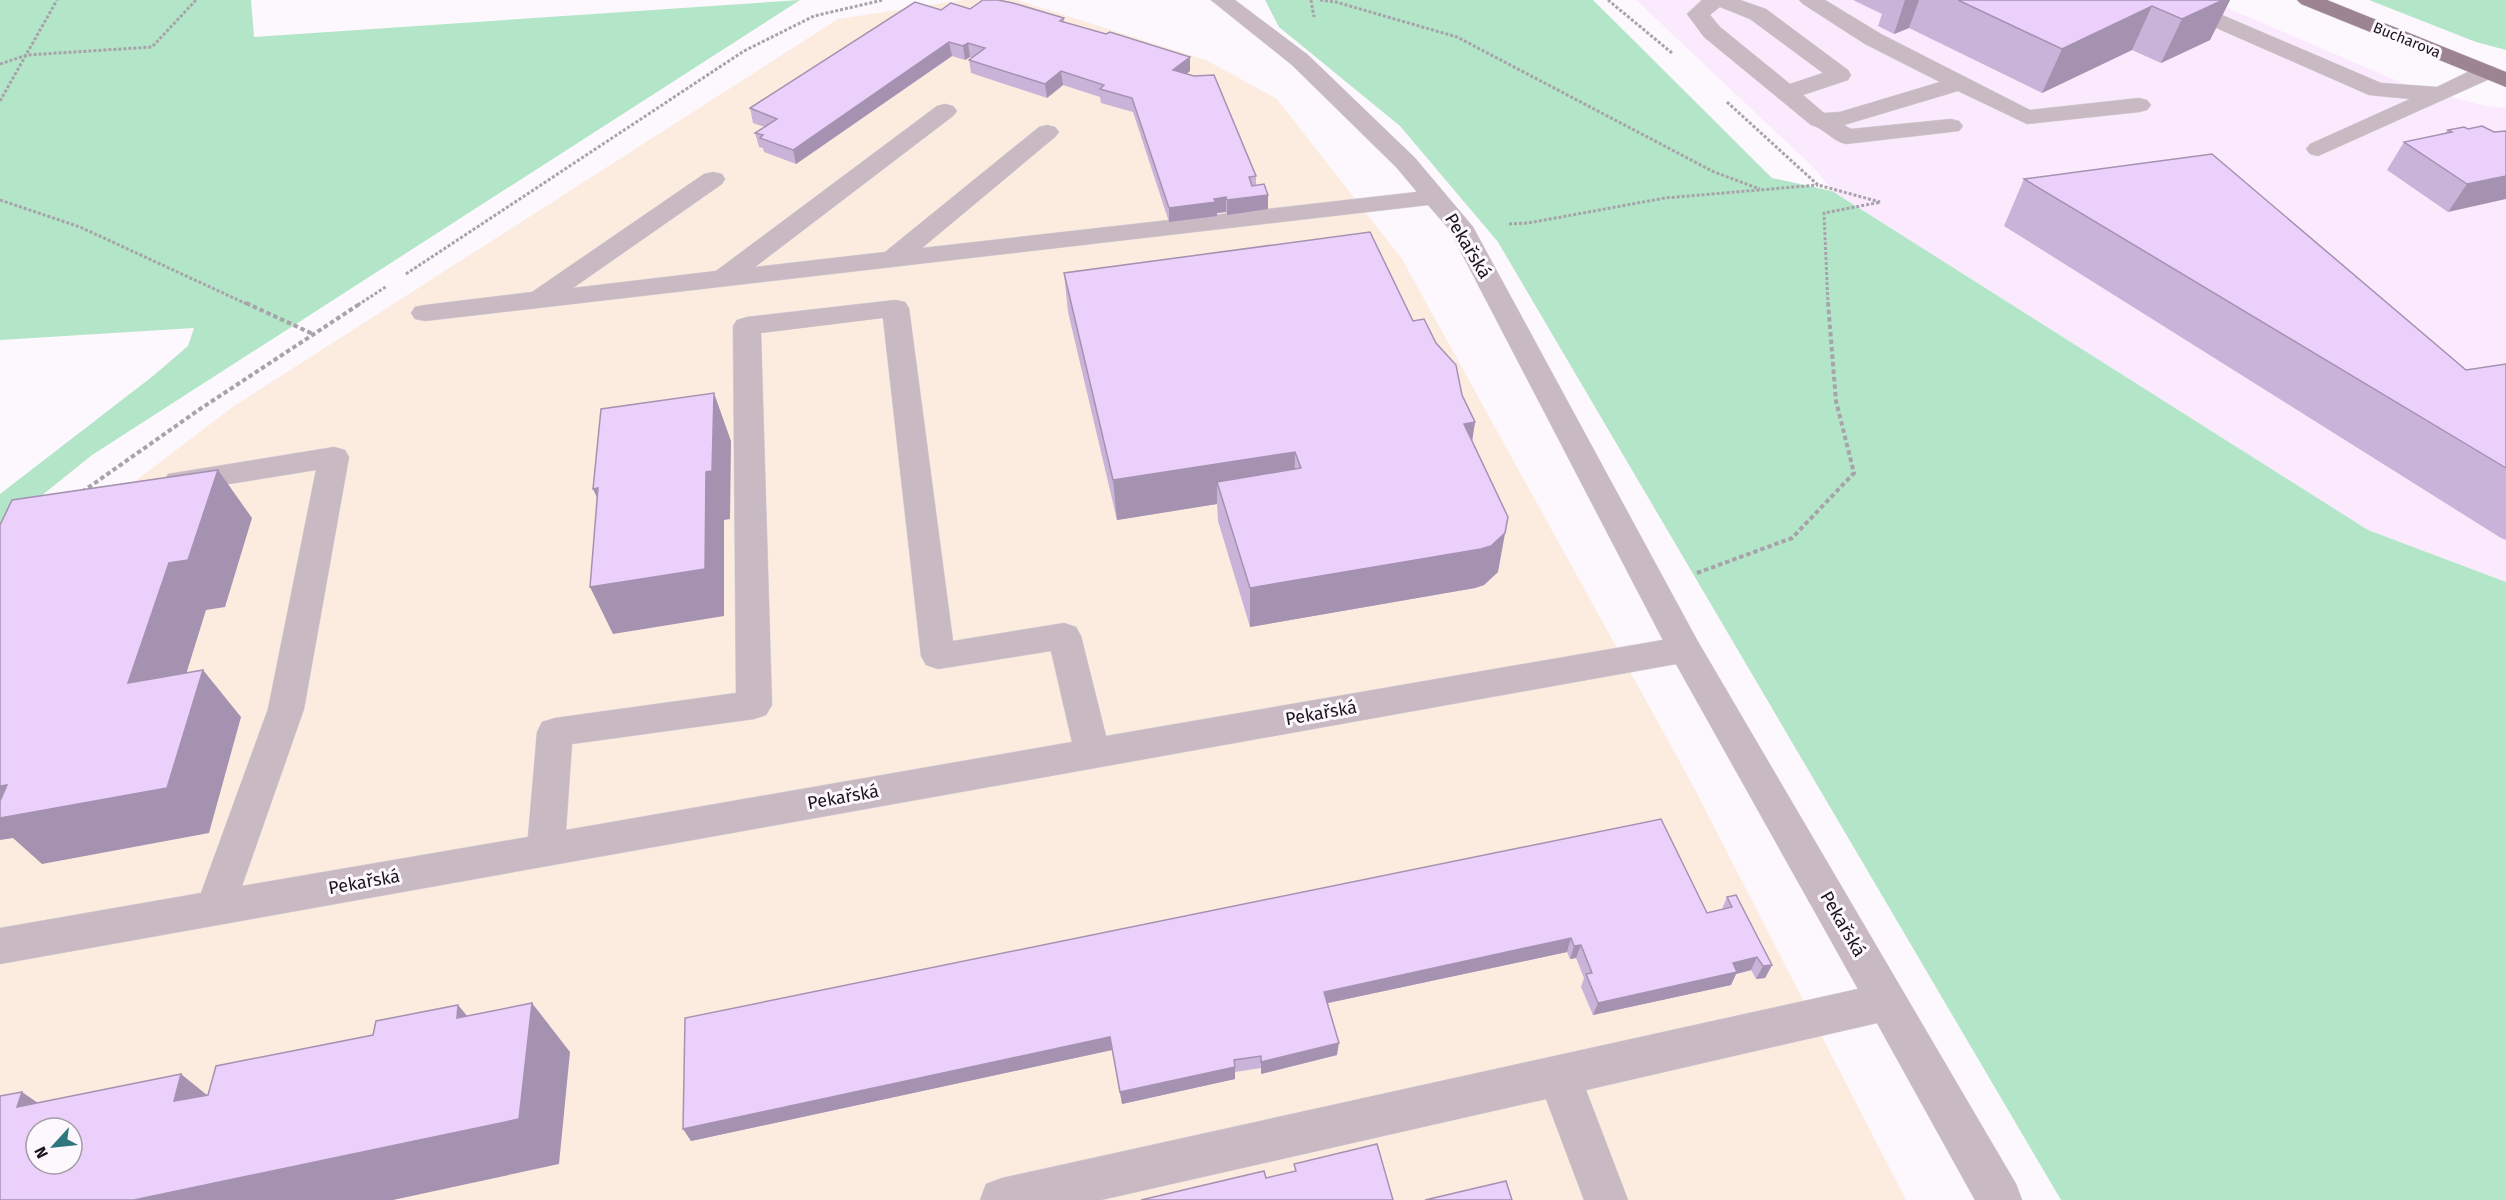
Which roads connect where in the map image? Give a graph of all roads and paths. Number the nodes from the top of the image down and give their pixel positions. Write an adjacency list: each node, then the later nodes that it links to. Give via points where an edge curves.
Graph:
1 (57, 0): 11 (path)
2 (196, 0): 11 (path, via 152,47)
3 (883, 0): 32 (path, via 813,16 744,51)
4 (1222, 0): 27 (street, Pekařská, via 1299,60 1406,163)
5 (1320, 0): 26 (path, via 1457,37 1704,167)
6 (1715, 0): 15 (street, via 1698,14 1712,32)
7 (1721, 0): 15 (street, via 1758,14 1840,75)
8 (1810, 0): 14 (street, via 1873,39)
9 (2169, 0): 16 (street, via 2377,90)
10 (2308, 0): 13 (main road, Bucharova)
11 (27, 55): 12 (path); 17 (path)
12 (0, 64)
13 (2496, 76): 16 (street)
14 (1959, 83): 18 (street, via 2027,117); 20 (street, via 1842,119)
15 (1786, 93): 20 (street)
16 (2441, 94): 23 (street)
17 (0, 101)
18 (2139, 105)
19 (945, 111): 33 (street)
20 (1819, 120): 21 (street, via 1846,137)
21 (1950, 126)
22 (1047, 132): 31 (street)
23 (2318, 149)
24 (713, 179): 35 (street)
25 (1818, 185): 30 (path, via 1665,198 1528,224)
26 (1760, 189)
27 (1435, 197): 30 (street, Pekařská); 31 (street)
28 (0, 200): 37 (path, via 80,227)
29 (1881, 202): 40 (path, via 1824,213 1836,401 1854,473 1792,538)
30 (1461, 227): 40 (street, Pekařská)
31 (893, 259): 33 (street)
32 (401, 277)
33 (723, 279): 35 (street)
34 (391, 284): 37 (path)
35 (538, 300): 36 (street)
36 (425, 313)
37 (314, 335): 39 (path)
38 (179, 481): 44 (street, via 334,457 286,709)
39 (77, 496)
40 (1653, 590): 41 (street, Pekařská)
41 (1685, 649): 42 (street, Pekařská); 46 (street, Pekařská)
42 (1092, 753): 43 (street, Pekařská); 43 (street, via 1064,636 938,656 895,308 747,326 754,705 555,732)
43 (546, 850): 44 (street, Pekařská)
44 (215, 908): 45 (street, Pekařská)
45 (0, 946)
46 (1887, 1002): 47 (street); 50 (street, Pekařská)
47 (1559, 1076): 48 (street); 49 (street)
48 (1002, 1200)
49 (1606, 1200)
50 (2000, 1200)

